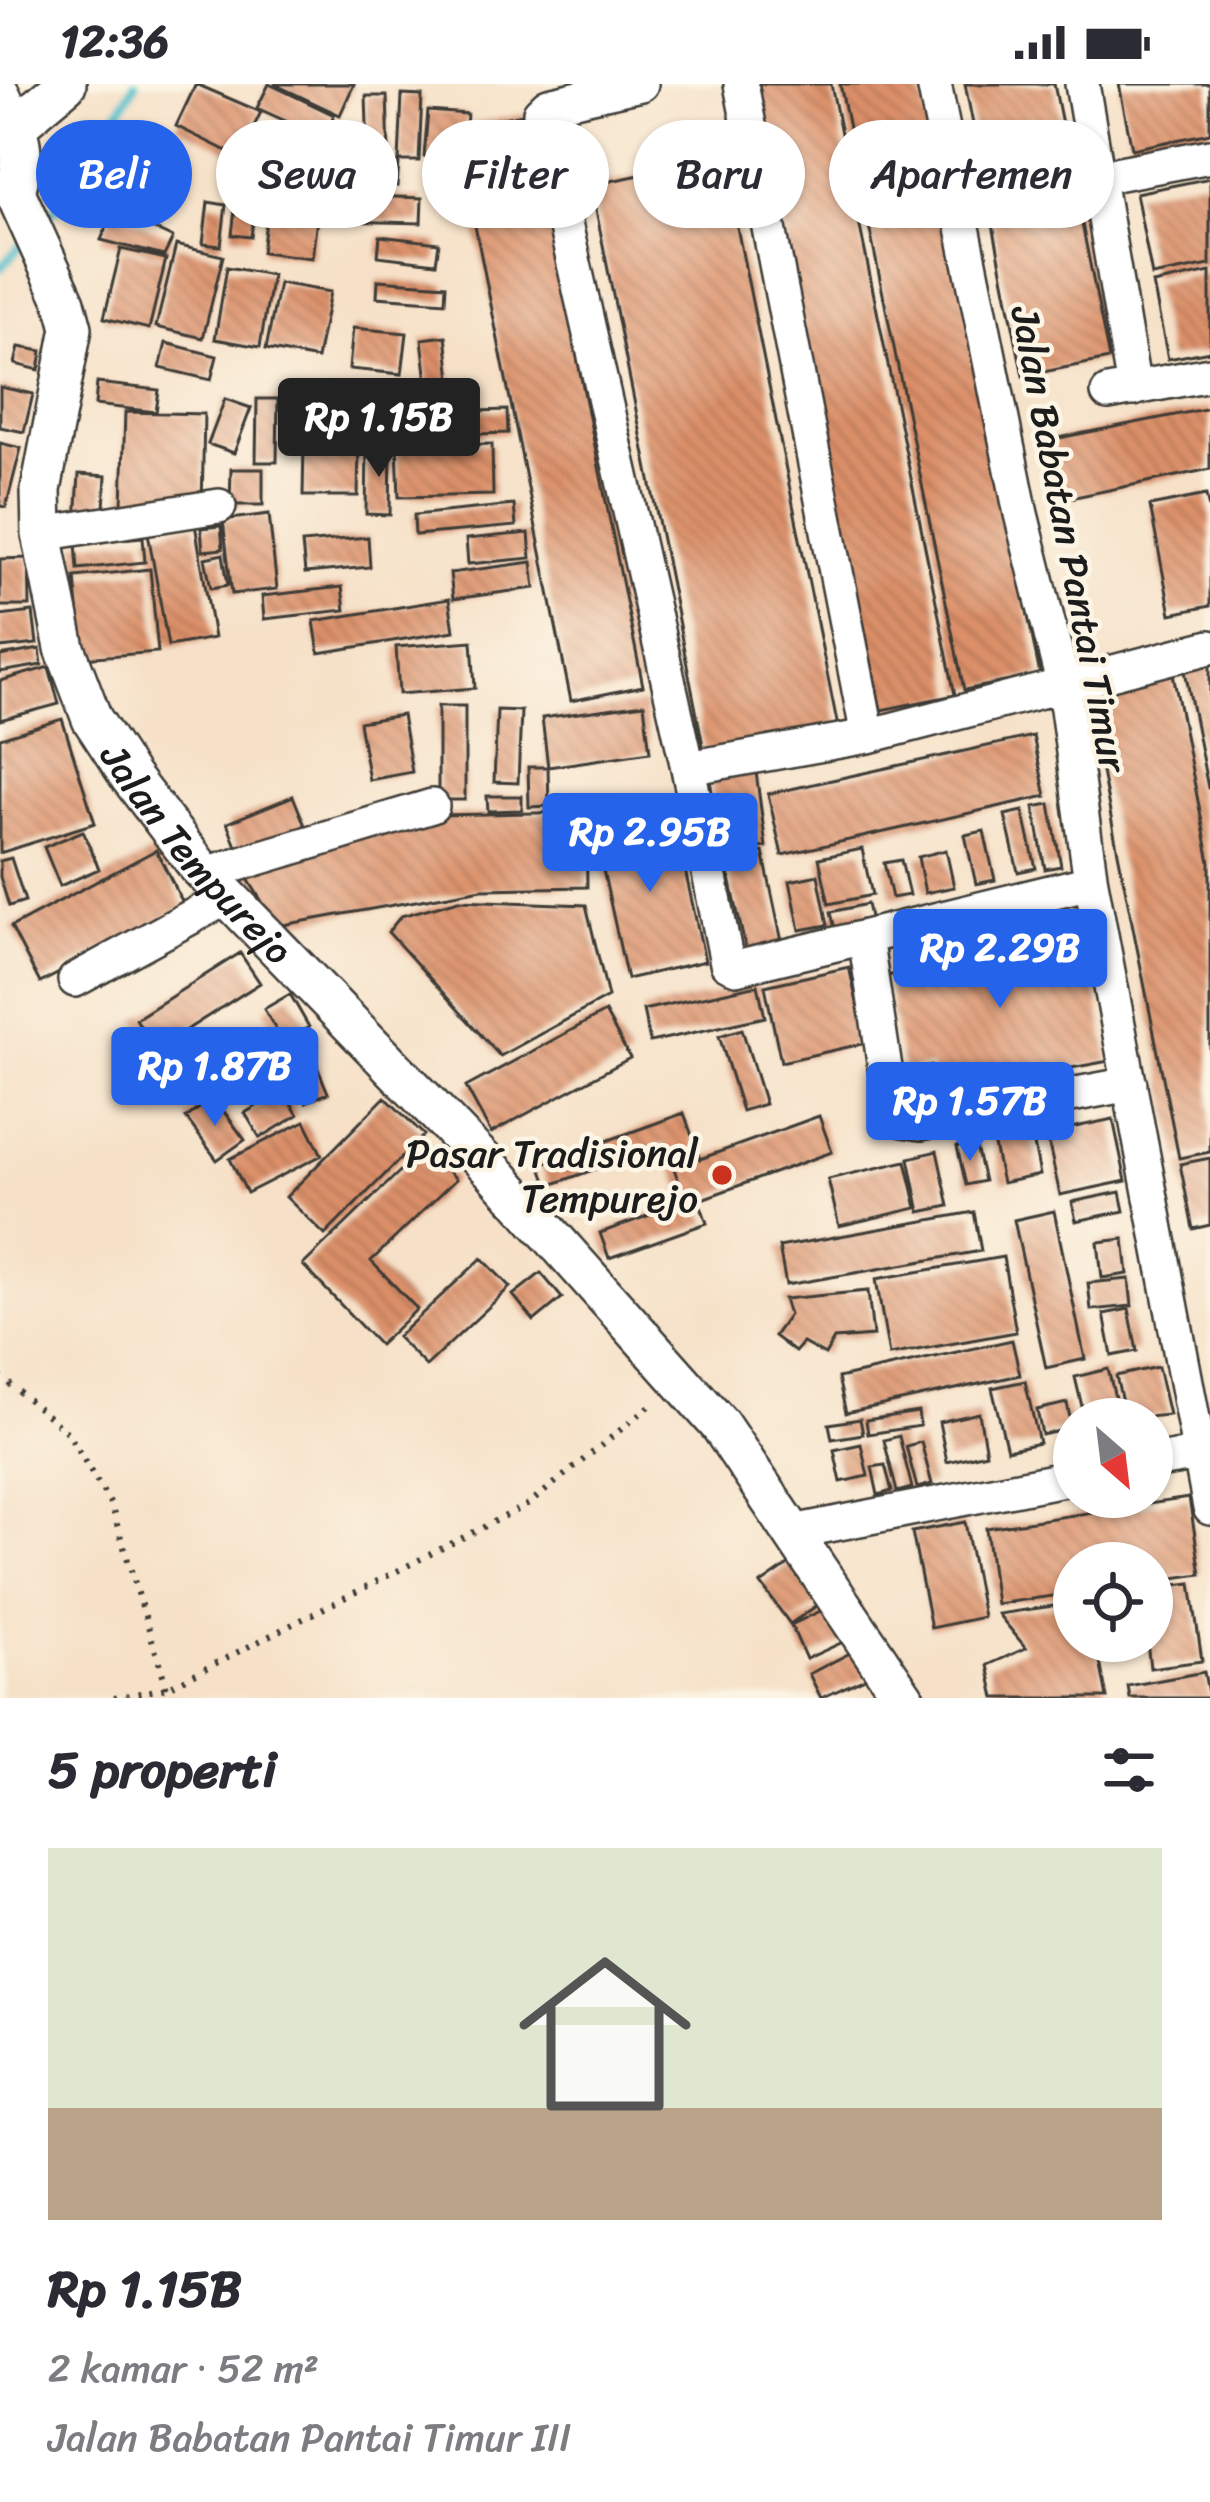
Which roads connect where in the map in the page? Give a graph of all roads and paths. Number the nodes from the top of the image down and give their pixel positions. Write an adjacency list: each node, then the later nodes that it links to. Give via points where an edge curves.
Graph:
1 (66, 84): 6 (main road)
2 (641, 84): 18 (street, via 540,113)
3 (741, 84): 17 (street)
4 (934, 84): 16 (street, Jalan Babatan Pantai Timur)
5 (1082, 84): 7 (street)
6 (6, 120): 10 (main road, via 24,160)
7 (1089, 120)
8 (1210, 156): 9 (street)
9 (1114, 174)
10 (12, 205): 14 (main road, Jalan Tempurejo, via 72,328 41,490)
11 (1104, 228): 12 (street, via 1121,391)
12 (1210, 374)
13 (219, 506): 14 (street)
14 (42, 534): 21 (main road, Jalan Tempurejo, via 65,647 92,719)
15 (1210, 647): 16 (street)
16 (1064, 687): 17 (street); 20 (street, Jalan Babatan Pantai Timur)
17 (868, 736): 18 (street)
18 (688, 768): 22 (street, via 727,963 736,968)
19 (432, 806): 21 (street)
20 (1091, 882): 22 (street); 24 (street, Jalan Babatan Pantai Timur)
21 (216, 886): 23 (street); 26 (main road, Jalan Tempurejo, via 498,1176)
22 (865, 937): 24 (street, via 891,1107 904,1120)
23 (75, 980)
24 (1130, 1084): 27 (street, Jalan Babatan Pantai Timur)
25 (0, 1376): 32 (path, via 68,1433 111,1505)
26 (682, 1380): 31 (main road, Jalan Tempurejo); 32 (path, via 530,1504)
27 (1204, 1453): 28 (street); 30 (street, Jalan Babatan Pantai Timur)
28 (1173, 1458)
29 (1053, 1481): 31 (street)
30 (1210, 1508)
31 (793, 1532): 35 (main road, Jalan Tempurejo)
32 (166, 1688): 33 (path); 34 (path)
33 (114, 1698)
34 (170, 1698)
35 (904, 1698)

